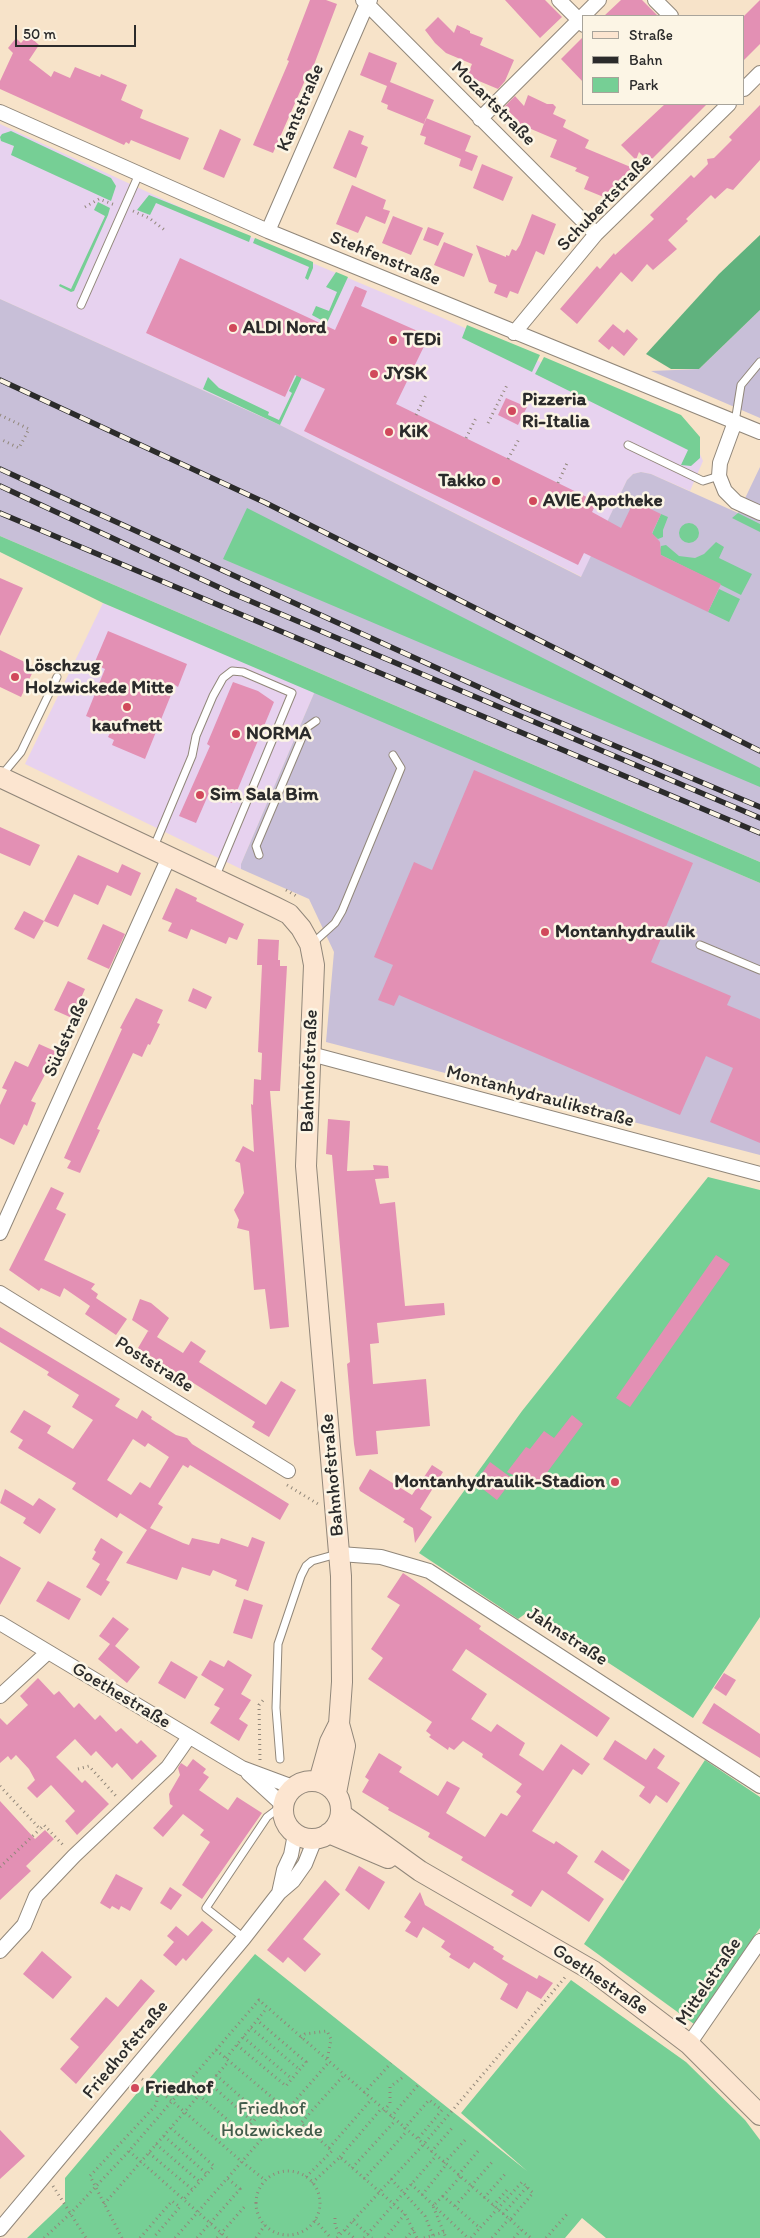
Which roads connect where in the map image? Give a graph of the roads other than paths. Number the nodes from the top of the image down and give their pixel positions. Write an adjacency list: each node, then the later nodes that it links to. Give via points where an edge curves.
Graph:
1 (559, 0): 7 (street)
2 (599, 0): 5 (street)
3 (655, 0): 6 (street)
4 (367, 1): 12 (street, Mozartstraße); 14 (street, Kantstraße)
5 (587, 15)
6 (670, 15)
7 (581, 22): 12 (street)
8 (760, 73): 9 (street)
9 (745, 88)
10 (728, 105): 15 (street, Schubertstraße)
11 (0, 112): 13 (street, Stehfenstraße)
12 (480, 119): 15 (street, Mozartstraße)
13 (139, 174): 14 (street, Stehfenstraße); 16 (lane)
14 (268, 231): 17 (street, Stehfenstraße)
15 (596, 234): 17 (street, Schubertstraße)
16 (80, 305)
17 (514, 333): 19 (street, Stehfenstraße)
18 (760, 362): 19 (lane, via 741,385)
19 (735, 422): 20 (street, Stehfenstraße); 22 (street, via 720,463)
20 (760, 432)
21 (628, 445): 22 (lane, via 703,481)
22 (719, 476): 23 (street, via 725,491 736,502)
23 (760, 513)
24 (57, 677): 27 (lane, via 21,752)
25 (316, 721): 29 (lane, via 306,728 256,846)
26 (393, 754): 31 (lane, via 401,768 342,911 323,936)
27 (0, 777): 28 (main road, Bahnhofstraße)
28 (161, 853): 30 (main road, Bahnhofstraße); 30 (lane, via 196,736 223,678 232,671 243,672 292,693); 36 (street, Südstraße)
29 (259, 856)
30 (215, 878): 31 (main road, Bahnhofstraße, via 289,914)
31 (310, 944): 34 (main road, Bahnhofstraße, via 314,965)
32 (700, 945): 33 (lane)
33 (760, 970)
34 (311, 1054): 35 (street, Montanhydraulikstraße); 39 (main road, Bahnhofstraße, via 306,1166)
35 (760, 1174)
36 (0, 1234)
37 (0, 1293): 38 (street, Poststraße)
38 (288, 1471)
39 (340, 1554): 43 (main road, Bahnhofstraße, via 343,1627); 45 (lane, Bahnhofstraße, via 312,1561 301,1576 278,1644 276,1698); 48 (street, Jahnstraße, via 381,1557 428,1571)
40 (0, 1623): 41 (street, Goethestraße)
41 (48, 1652): 42 (street); 44 (street, Goethestraße)
42 (0, 1695)
43 (339, 1724): 47 (main road, Bahnhofstraße, via 330,1742); 50 (main road, Bahnhofstraße, via 345,1746)
44 (189, 1737): 46 (street, Goethestraße); 59 (street, via 168,1767 36,1896 24,1925)
45 (280, 1759)
46 (242, 1768): 49 (street, Goethestraße); 51 (street, Goethestraße)
47 (319, 1781): 49 (main road, via 310,1780); 50 (main road)
48 (760, 1786)
49 (293, 1787): 51 (main road)
50 (336, 1793): 52 (main road)
51 (283, 1805): 53 (main road, via 287,1826); 57 (lane, via 267,1816 206,1908)
52 (341, 1814): 54 (main road, via 339,1822); 55 (main road, Goethestraße)
53 (295, 1834): 54 (main road, Goethestraße); 56 (street, Friedhofstraße)
54 (322, 1836): 55 (main road, Goethestraße); 56 (street, Friedhofstraße, via 293,1881)
55 (420, 1871): 60 (main road, Goethestraße, via 593,1971)
56 (279, 1893): 57 (street, Friedhofstraße)
57 (244, 1938): 62 (street, Friedhofstraße)
58 (760, 1941): 60 (street, Mittelstraße)
59 (0, 1951)
60 (689, 2044): 61 (main road, Goethestraße)
61 (760, 2115)
62 (0, 2229)

